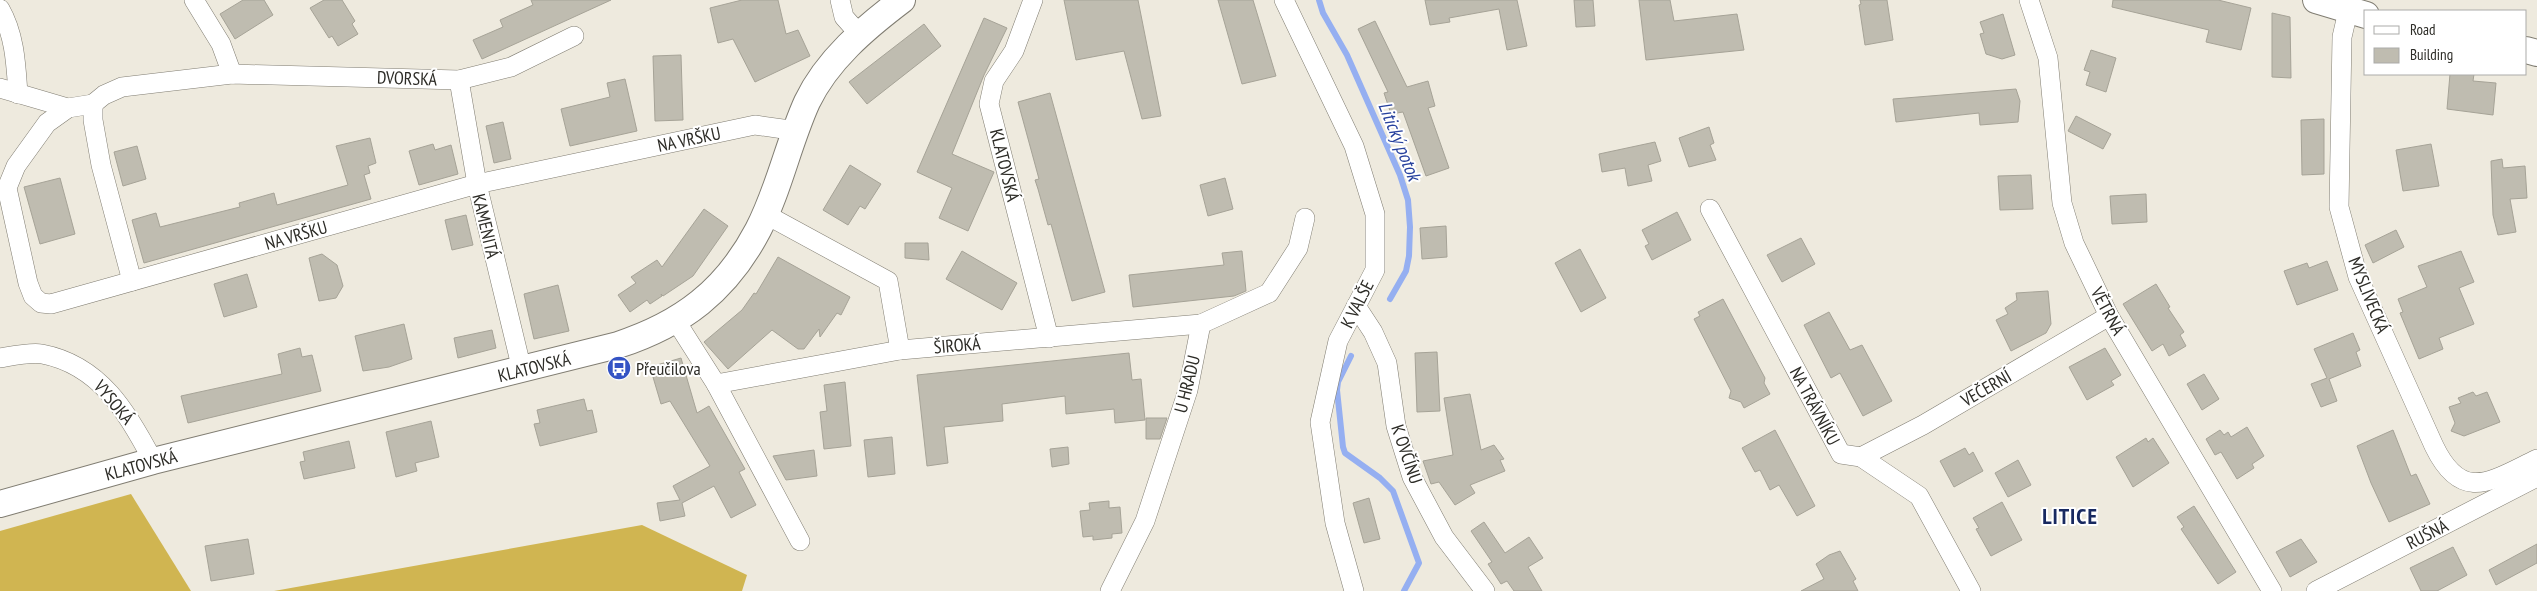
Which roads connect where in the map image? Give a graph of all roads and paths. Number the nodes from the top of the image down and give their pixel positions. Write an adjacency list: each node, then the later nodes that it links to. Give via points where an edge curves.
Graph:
1 (194, 0): 12 (street, via 221,44)
2 (840, 0): 10 (street, via 844,18)
3 (902, 0): 10 (main road, KLATOVSKÁ)
4 (1033, 0): 28 (street, KLATOVSKÁ, via 1014,51 994,81 990,104)
5 (1284, 0): 24 (street, K VALŠE, via 1354,146 1375,214 1375,270)
6 (2029, 0): 25 (street, VĚTRNÁ, via 2051,70 2065,220)
7 (2316, 0): 9 (main road)
8 (0, 9): 15 (street, via 7,21 16,60)
9 (2357, 13): 34 (street, MYSLIVECKÁ, via 2342,37 2339,207 2358,277 2442,463 2464,482 2477,483 2492,481)
10 (860, 35): 18 (main road, KLATOVSKÁ, via 834,61 822,79 808,102)
11 (574, 36): 13 (street, DVORSKÁ, via 511,67)
12 (232, 74): 13 (street, DVORSKÁ); 16 (street, DVORSKÁ, via 122,88)
13 (459, 80): 19 (street, KAMENITÁ)
14 (0, 88): 15 (street)
15 (18, 94): 17 (street)
16 (93, 104): 17 (street, NA VRŠKU); 23 (street, via 92,120 101,165)
17 (68, 108): 23 (street, NA VRŠKU, via 47,123 16,166 7,188 30,290 40,303 51,304)
18 (797, 131): 19 (street, NA VRŠKU, via 755,125); 21 (main road, KLATOVSKÁ)
19 (477, 184): 23 (street, NA VRŠKU); 31 (street, KAMENITÁ)
20 (1710, 209): 33 (street, NA TRÁVNÍKU, via 1841,454)
21 (764, 214): 26 (main road, KLATOVSKÁ, via 746,251 727,276); 29 (street, via 888,281)
22 (1305, 218): 27 (street, via 1298,248 1269,293)
23 (132, 281)
24 (1356, 306): 40 (street, K VALŠE, via 1338,341 1320,422 1335,523); 41 (street, K OVČÍNU, via 1373,332 1387,363 1396,426 1412,477 1444,537)
25 (2109, 316): 33 (street, VEČERNÍ, via 1923,425); 43 (street, VĚTRNÁ)
26 (676, 321): 31 (main road, KLATOVSKÁ, via 618,345); 32 (street)
27 (1201, 324): 28 (street, ŠIROKÁ); 39 (street, U HRADU, via 1188,390 1144,520)
28 (1049, 338): 29 (street, ŠIROKÁ)
29 (900, 350): 32 (street, ŠIROKÁ)
30 (0, 358): 35 (street, VYSOKÁ, via 41,354 81,368 104,386 124,410)
31 (522, 370): 35 (main road, KLATOVSKÁ)
32 (716, 384): 38 (street)
33 (1860, 457): 42 (street, NA TRÁVNÍKU, via 1919,496)
34 (2537, 459)
35 (153, 461): 37 (main road, KLATOVSKÁ)
36 (2537, 476): 44 (street, RUŠNÁ)
37 (0, 504)
38 (800, 541)
39 (1110, 591)
40 (1354, 591)
41 (1485, 591)
42 (1971, 591)
43 (2272, 591)
44 (2316, 591)

